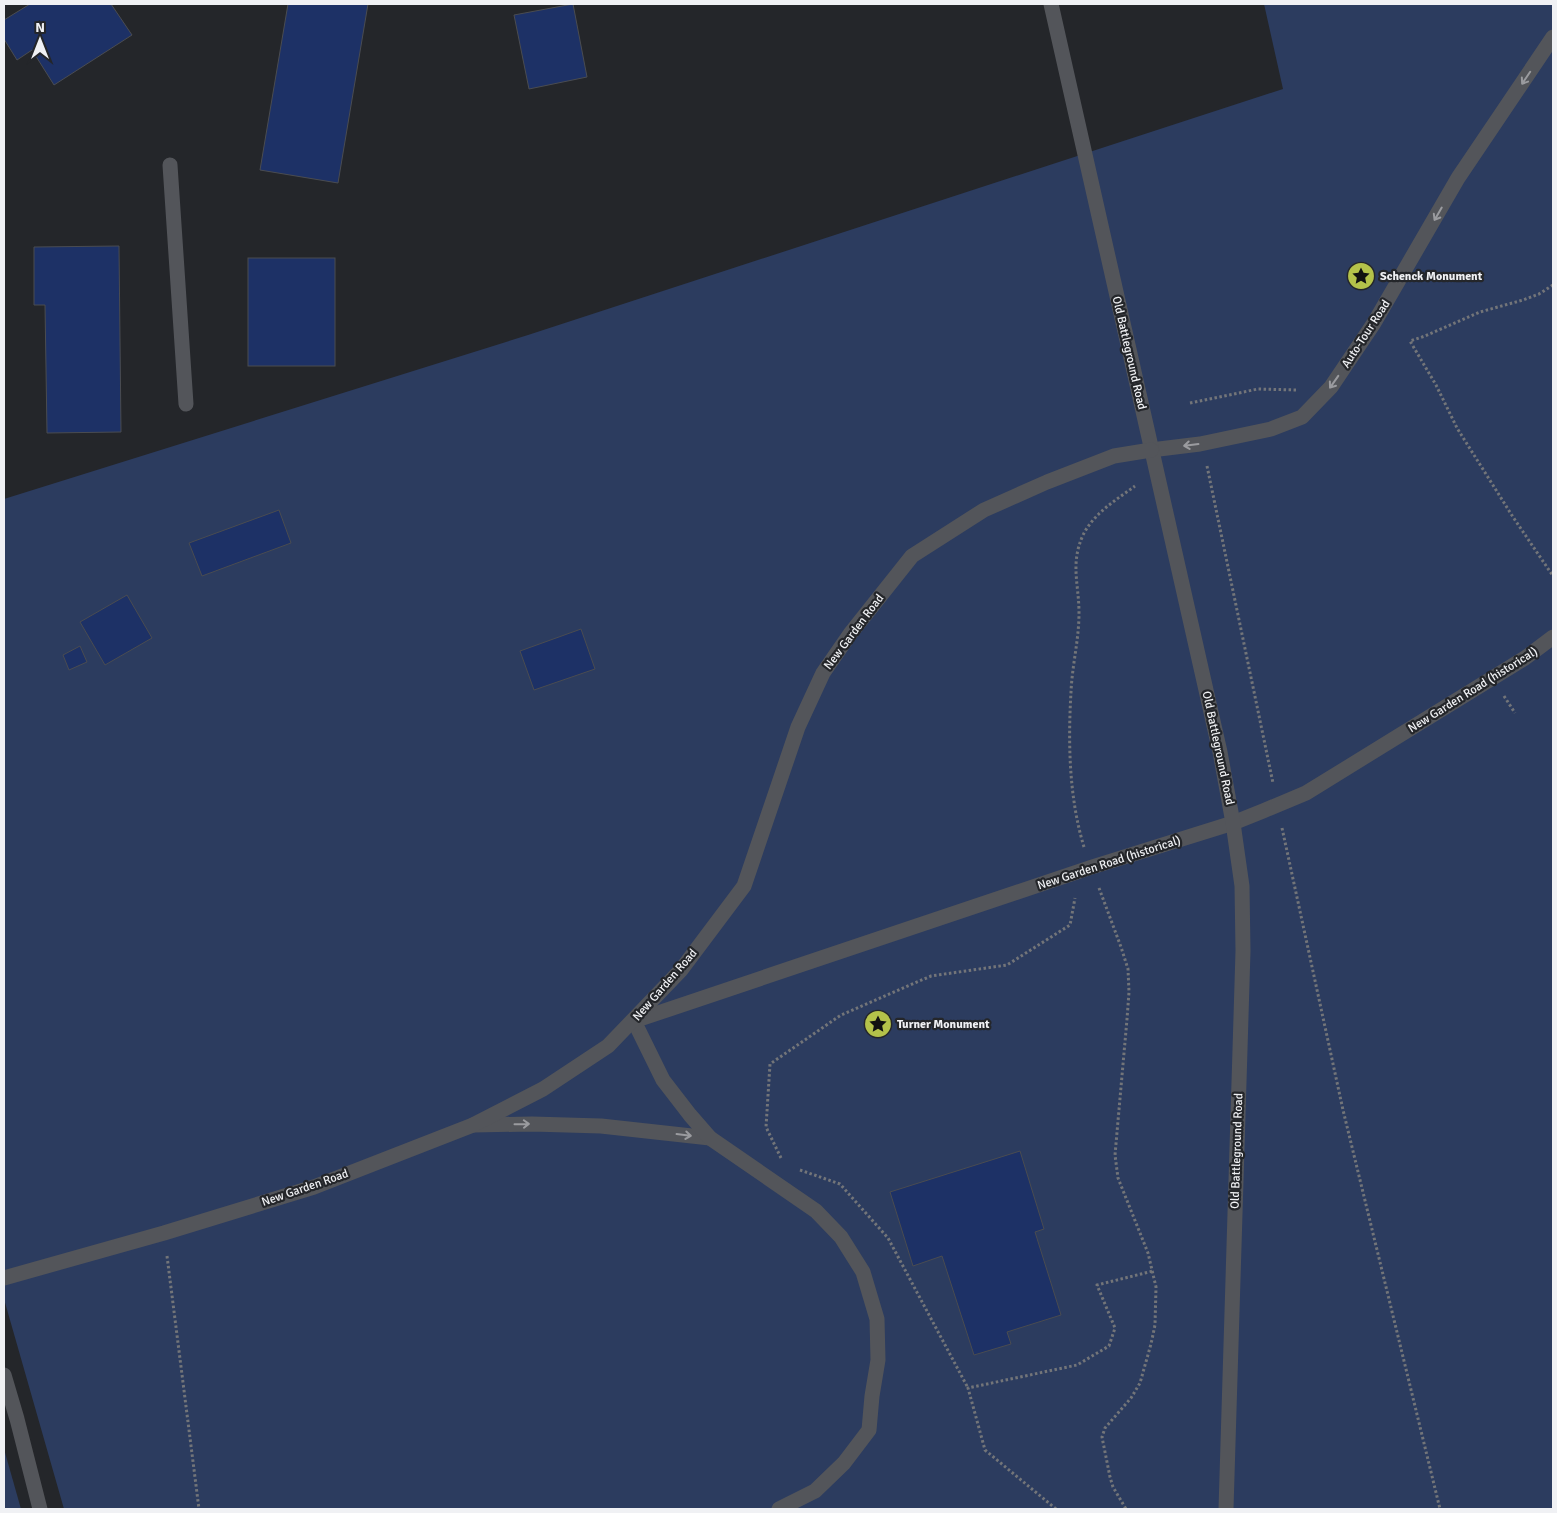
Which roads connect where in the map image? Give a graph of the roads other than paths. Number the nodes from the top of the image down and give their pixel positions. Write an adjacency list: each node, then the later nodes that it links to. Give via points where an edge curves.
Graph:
1 (1051, 4): 5 (street, Old Battleground Road)
2 (1553, 37): 5 (street, Auto-Tour Road, one-way to 5, via 1458,178 1374,323 1325,394 1302,417 1271,429 1200,444)
3 (170, 165): 4 (street)
4 (186, 404)
5 (1151, 450): 7 (street, Old Battleground Road, via 1220,752); 8 (street, New Garden Road, via 1114,456 1047,482 984,510 912,556 823,673 798,727 744,886 681,970)
6 (1553, 638): 7 (street, New Garden Road (historical), via 1306,793)
7 (1233, 823): 8 (street, New Garden Road (historical)); 15 (street, Old Battleground Road, via 1242,886 1242,951)
8 (634, 1021): 9 (street, New Garden Road, via 608,1046 576,1068); 10 (street, via 663,1080)
9 (473, 1125): 10 (street, one-way to 10, via 601,1126); 11 (street, New Garden Road, via 314,1187)
10 (710, 1138): 14 (street, via 816,1211 841,1237 863,1272 877,1319 878,1360 869,1430 844,1464 815,1490)
11 (4, 1278)
12 (4, 1375): 13 (street)
13 (40, 1509)
14 (779, 1509)
15 (1226, 1509)

